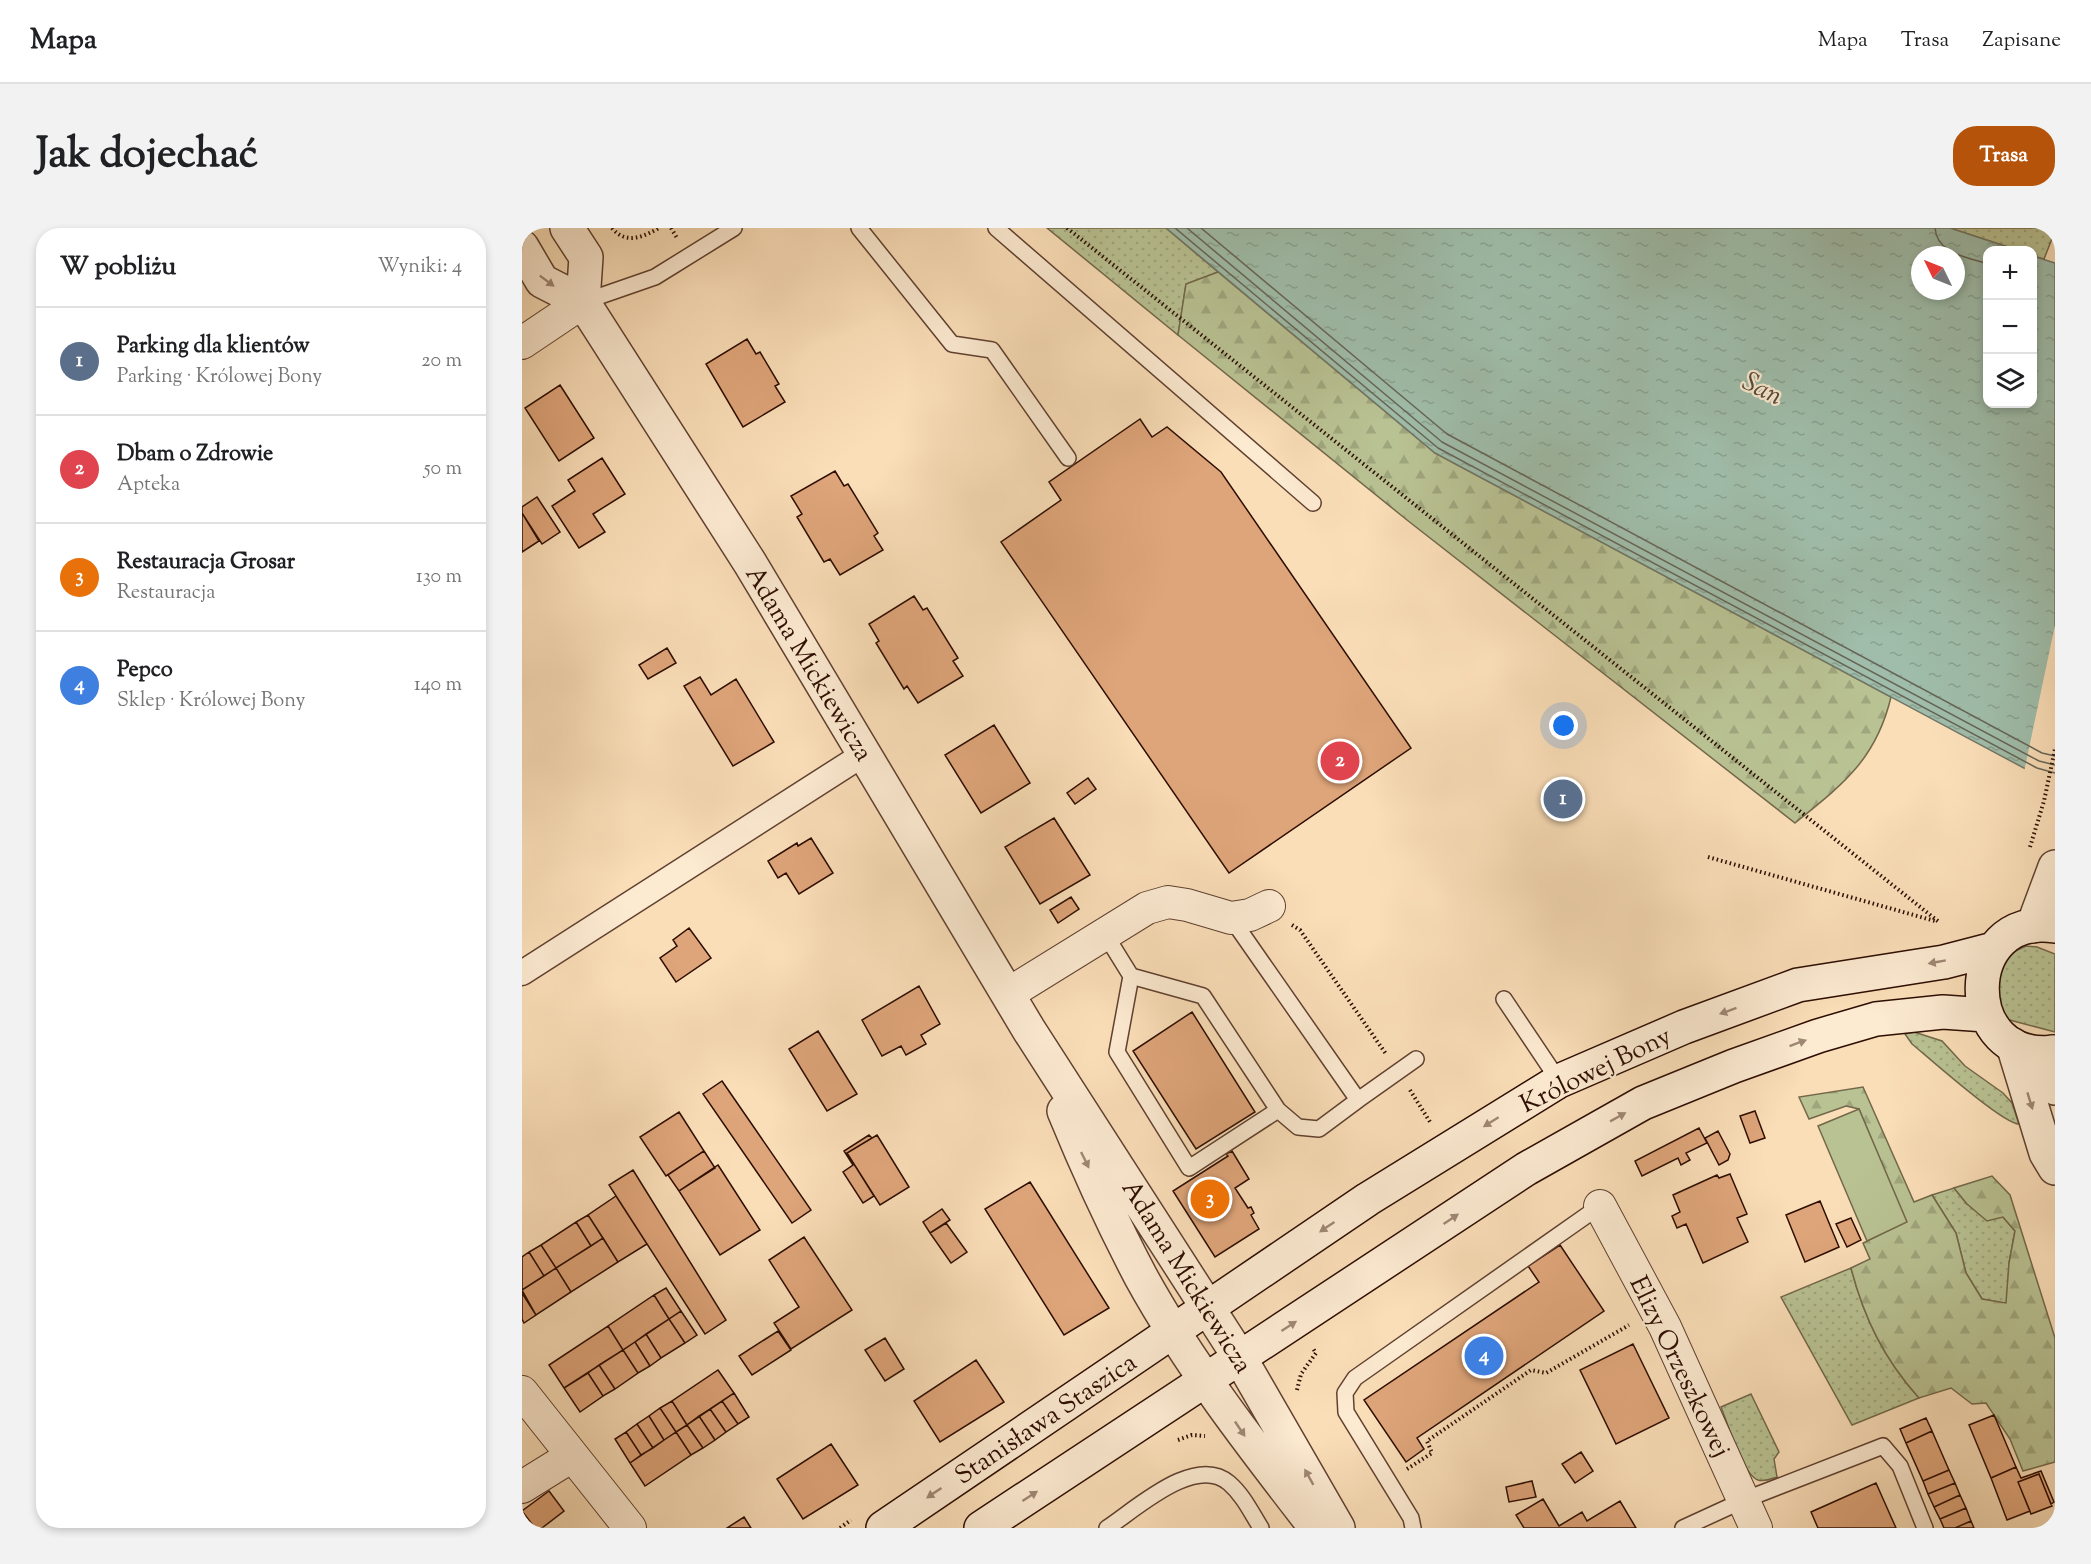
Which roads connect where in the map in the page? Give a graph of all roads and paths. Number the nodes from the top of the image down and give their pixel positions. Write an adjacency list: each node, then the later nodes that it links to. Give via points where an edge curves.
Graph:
1 (567, 228): 11 (main road, via 586,257)
2 (612, 228): 3 (path, via 628,238 644,237)
3 (659, 228)
4 (670, 228): 9 (path)
5 (734, 228): 11 (lane, via 655,277)
6 (859, 228): 13 (lane, via 952,344 992,350)
7 (996, 228): 14 (lane)
8 (1067, 228): 18 (path, via 1939,922)
9 (677, 239)
10 (522, 247): 11 (main road, one-way to 11, via 542,280)
11 (583, 302): 12 (street); 16 (main road, Adama Mickiewicza, via 750,563)
12 (522, 343)
13 (1068, 458)
14 (1313, 503)
15 (2055, 749): 17 (path)
16 (864, 754): 25 (street); 27 (main road, Adama Mickiewicza)
17 (2044, 801)
18 (1708, 858)
19 (2055, 867): 22 (main road)
20 (1276, 915): 21 (street); 34 (path, via 1300,930)
21 (1231, 918): 23 (street, via 1168,902 1147,909); 37 (lane)
22 (2044, 926): 24 (main road, via 2005,938)
23 (1105, 934): 26 (lane); 27 (street)
24 (1994, 949): 29 (main road, via 1981,988); 35 (main road, Królowej Bony, one-way to 35, via 1944,962 1798,985 1684,1027)
25 (522, 973)
26 (1131, 976): 38 (lane, via 1203,996); 38 (lane, via 1117,1052 1189,1168)
27 (1008, 994): 30 (main road, Adama Mickiewicza)
28 (1504, 999): 35 (lane)
29 (1986, 1015): 31 (main road, via 1997,1032); 46 (main road, Królowej Bony, one-way to 29, via 1526,1169 1643,1103 1734,1066 1876,1019 1943,1012)
30 (1029, 1030): 42 (main road, Adama Mickiewicza); 44 (main road, Adama Mickiewicza, one-way to 44, via 1141,1277)
31 (2013, 1045): 32 (main road); 40 (main road, one-way to 40, via 2046,1153)
32 (2054, 1052): 36 (main road)
33 (1416, 1059): 34 (lane)
34 (1398, 1071): 37 (lane); 39 (path)
35 (1559, 1081): 42 (main road, Królowej Bony, one-way to 42, via 1368,1199)
36 (2055, 1088)
37 (1358, 1100): 38 (lane, via 1319,1129 1298,1127)
38 (1278, 1110)
39 (1434, 1128)
40 (2055, 1168)
41 (1600, 1206): 43 (street, Elizy Orzeszkowej); 53 (lane, via 1355,1378 1345,1393 1346,1412)
42 (1208, 1309): 44 (main road, Stanisława Staszica); 46 (main road, Adama Mickiewicza)
43 (1656, 1310): 53 (path, via 1546,1373 1531,1370 1427,1441 1432,1453); 55 (street, Elizy Orzeszkowej)
44 (1174, 1331): 47 (main road, Adama Mickiewicza); 57 (main road, Stanisława Staszica, one-way to 57)
45 (1310, 1345): 49 (path, via 1316,1353 1301,1374)
46 (1240, 1358): 47 (main road); 62 (main road, Adama Mickiewicza, one-way to 46)
47 (1207, 1380): 58 (main road, one-way to 47); 61 (main road, Adama Mickiewicza, one-way to 61)
48 (522, 1392): 52 (street)
49 (1296, 1395)
50 (1209, 1436): 51 (path, via 1192,1435)
51 (1171, 1444)
52 (572, 1456): 54 (street); 56 (street)
53 (1388, 1480): 63 (lane)
54 (522, 1487)
55 (1750, 1514): 64 (lane); 65 (lane, via 1883,1446 1900,1466)
56 (630, 1528)
57 (882, 1528)
58 (981, 1528)
59 (1107, 1528): 60 (lane, via 1186,1476 1206,1473 1227,1481)
60 (1261, 1528)
61 (1316, 1528)
62 (1338, 1528)
63 (1413, 1528)
64 (1683, 1528)
65 (1925, 1528)

